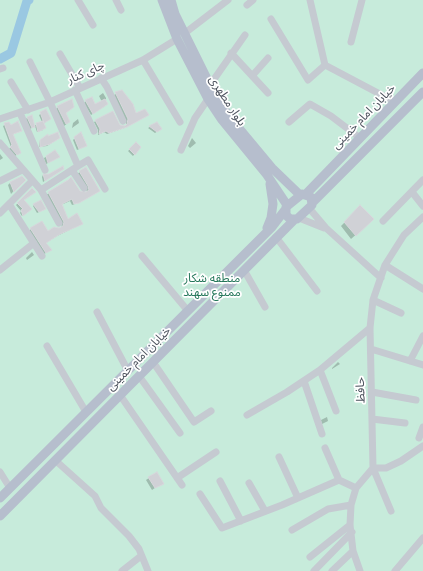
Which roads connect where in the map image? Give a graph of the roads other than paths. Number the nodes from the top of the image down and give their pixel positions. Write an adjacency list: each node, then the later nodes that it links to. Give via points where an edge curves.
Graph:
1 (78, 0): 10 (street)
2 (116, 0): 8 (street)
3 (162, 0): 12 (main road, بلوار مطهری)
4 (171, 0): 12 (main road, بلوار مطهری)
5 (228, 0): 12 (street, چای کنار)
6 (310, 0): 19 (street)
7 (362, 0): 13 (street)
8 (122, 10)
9 (271, 20): 19 (street, via 308,80)
10 (93, 25)
11 (245, 35): 14 (street)
12 (181, 36): 17 (street, چای کنار); 24 (main road, بلوار مطهری); 28 (main road, بلوار مطهری)
13 (351, 42)
14 (231, 53): 21 (street); 24 (street)
15 (60, 54): 25 (street)
16 (268, 58): 21 (street)
17 (143, 60): 22 (street, چای کنار); 35 (street)
18 (30, 62): 29 (street)
19 (325, 65): 30 (street)
20 (423, 73): 30 (main road, خیابان امام خمینی)
21 (252, 76): 27 (street)
22 (101, 78): 25 (street, چای کنار); 34 (street)
23 (11, 82): 31 (street)
24 (210, 85): 52 (main road, بلوار مطهری, via 232,120 272,168)
25 (78, 89): 29 (street, چای کنار); 37 (street)
26 (423, 92): 54 (main road, خیابان امام خمینی)
27 (268, 93)
28 (208, 99): 40 (street, via 195,118); 44 (main road, بلوار مطهری)
29 (50, 102): 31 (street, چای کنار); 41 (street)
30 (395, 102): 38 (main road, خیابان امام خمینی)
31 (28, 110): 32 (street, چای کنار)
32 (20, 113): 33 (street, چای کنار); 43 (street)
33 (0, 119)
34 (123, 122)
35 (180, 122)
36 (289, 122): 38 (street, via 310,104)
37 (94, 131)
38 (360, 138): 52 (main road, خیابان امام خمینی)
39 (0, 143): 42 (street)
40 (181, 150)
41 (75, 168): 48 (street); 49 (street, via 88,160); 50 (street)
42 (22, 170): 46 (street); 47 (street)
43 (45, 170)
44 (267, 175): 56 (main road, بلوار مطهری); 63 (main road, via 272,189 273,204)
45 (423, 180): 51 (street)
46 (0, 181)
47 (32, 181): 50 (street); 53 (street)
48 (84, 188)
49 (105, 189)
50 (41, 190): 61 (street)
51 (412, 192): 55 (street); 59 (street)
52 (303, 194): 54 (main road, بلوار مطهری, via 311,197); 56 (main road, خیابان امام خمینی)
53 (9, 204): 57 (street); 65 (street)
54 (311, 205): 58 (main road, خیابان امام خمینی); 62 (street)
55 (423, 206)
56 (286, 208): 58 (main road, بلوار مطهری, via 288,217); 63 (main road, خیابان امام خمینی)
57 (0, 213)
58 (297, 219): 62 (street); 64 (main road, خیابان امام خمینی)
59 (383, 221)
60 (421, 222): 68 (street, حافظ, via 404,235)
61 (59, 223)
62 (326, 228): 71 (street)
63 (266, 232): 76 (main road, خیابان امام خمینی)
64 (276, 237): 70 (main road, خیابان امام خمینی); 73 (street)
65 (34, 243): 66 (street); 69 (street)
66 (42, 256)
67 (142, 256): 76 (street)
68 (385, 265): 71 (street, حافظ); 72 (street)
69 (0, 270)
70 (244, 270): 75 (street); 84 (main road, خیابان امام خمینی)
71 (381, 278): 74 (street, حافظ)
72 (423, 289)
73 (317, 290)
74 (373, 300): 78 (street); 79 (street, حافظ)
75 (265, 307)
76 (188, 310): 87 (main road, خیابان امام خمینی)
77 (97, 312): 87 (street)
78 (401, 313)
79 (370, 328): 82 (street, حافظ); 86 (street)
80 (423, 336): 83 (street)
81 (47, 346): 95 (street)
82 (371, 349): 83 (street); 90 (street, حافظ)
83 (410, 361): 85 (street)
84 (153, 362): 88 (main road, خیابان امام خمینی); 93 (street, via 194,422)
85 (423, 365)
86 (320, 370): 89 (street); 94 (street)
87 (128, 371): 95 (main road, خیابان امام خمینی)
88 (139, 376): 91 (main road, خیابان امام خمینی); 100 (street)
89 (304, 381): 96 (street); 101 (street)
90 (372, 392): 92 (street); 97 (street, حافظ)
91 (120, 395): 107 (main road, خیابان امام خمینی); 110 (street)
92 (416, 400)
93 (211, 411)
94 (336, 411)
95 (86, 412): 115 (main road, خیابان امام خمینی)
96 (246, 415)
97 (372, 419): 98 (street); 108 (street, حافظ)
98 (406, 423)
99 (423, 427): 102 (street)
100 (180, 433)
101 (322, 434)
102 (419, 438)
103 (423, 446): 108 (street, via 386,468)
104 (325, 448): 111 (street)
105 (216, 452): 110 (street)
106 (279, 457): 119 (street)
107 (56, 460): 123 (main road, خیابان امام خمینی); 129 (street, via 95,496 101,508 139,549)
108 (373, 468): 116 (street); 122 (street)
109 (0, 472): 115 (street)
110 (177, 478): 114 (street)
111 (339, 480): 116 (street); 119 (street)
112 (220, 481): 124 (street)
113 (249, 483): 121 (street)
114 (182, 485)
115 (10, 488): 118 (main road, خیابان امام خمینی)
116 (356, 488): 120 (street)
117 (200, 494): 124 (street, via 222,528)
118 (0, 498)
119 (298, 498): 121 (street)
120 (351, 505): 125 (street); 126 (street, via 328,509)
121 (265, 511): 124 (street)
122 (392, 511)
123 (0, 516)
124 (241, 521)
125 (351, 528): 128 (street); 130 (street); 131 (street)
126 (292, 530)
127 (423, 538): 136 (street)
128 (353, 551): 134 (street); 135 (street)
129 (141, 556): 132 (street); 133 (street)
130 (310, 556)
131 (314, 570)
132 (122, 571)
133 (148, 571)
134 (332, 571)
135 (360, 571)
136 (395, 571)

